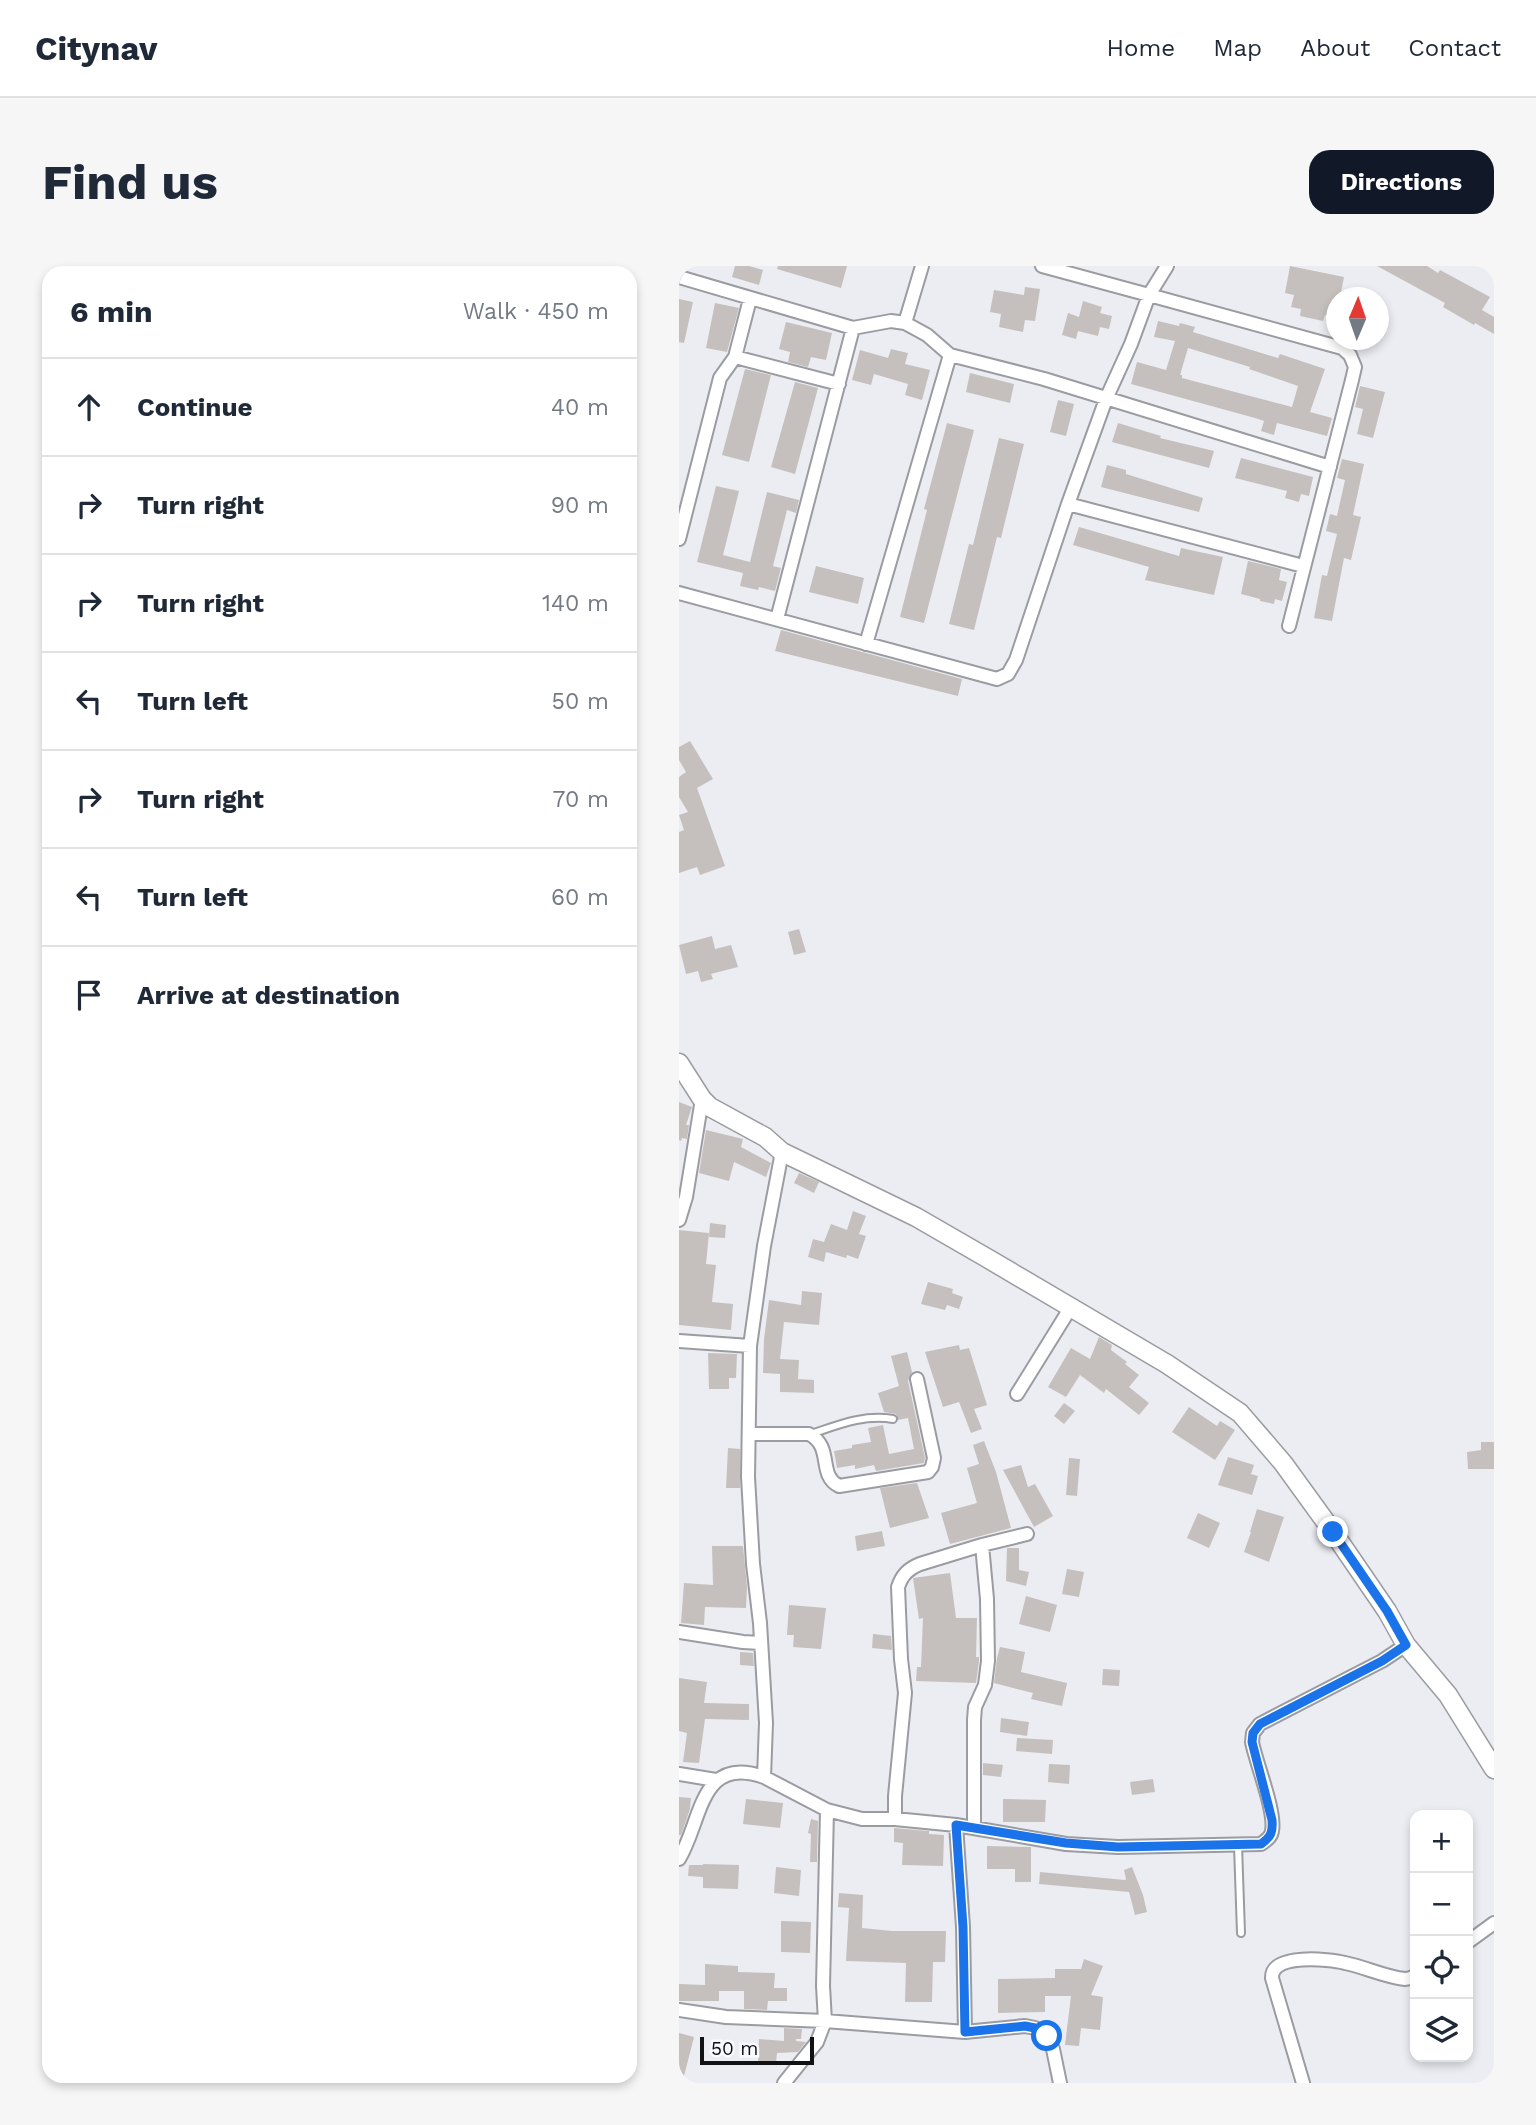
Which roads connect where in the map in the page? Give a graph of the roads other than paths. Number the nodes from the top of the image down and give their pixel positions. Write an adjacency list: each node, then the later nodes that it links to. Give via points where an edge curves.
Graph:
1 (922, 266): 7 (street)
2 (1042, 266): 5 (street)
3 (1167, 266): 5 (street)
4 (679, 277): 6 (street)
5 (1149, 295): 12 (street); 13 (street, via 1332,345 1350,355 1355,367)
6 (750, 299): 8 (street); 10 (street)
7 (905, 323): 8 (street); 9 (street, via 927,334)
8 (853, 328): 11 (street)
9 (950, 355): 12 (street); 20 (street)
10 (735, 357): 11 (street); 15 (street, via 720,378)
11 (839, 384): 18 (street)
12 (1106, 399): 13 (street); 14 (street)
13 (1329, 467): 16 (street)
14 (1068, 504): 16 (street); 20 (street, via 1008,674 997,679)
15 (679, 539)
16 (1303, 566): 19 (street)
17 (679, 593): 18 (street)
18 (776, 619): 20 (street)
19 (1289, 626)
20 (866, 643)
21 (679, 1063): 22 (street)
22 (702, 1099): 23 (street); 24 (street)
23 (782, 1152): 25 (street, via 916,1217); 27 (street)
24 (679, 1220)
25 (1071, 1307): 29 (street); 37 (street, via 1240,1413 1333,1532)
26 (679, 1341): 27 (street)
27 (750, 1346): 31 (street)
28 (917, 1379): 32 (street, via 934,1458 927,1472 839,1486 828,1477 824,1449)
29 (1017, 1394)
30 (893, 1419): 32 (lane, via 851,1420)
31 (750, 1434): 32 (street); 36 (street, via 748,1477)
32 (809, 1434)
33 (1027, 1535): 34 (street)
34 (982, 1545): 43 (street, via 910,1568 898,1587 905,1693); 45 (street, via 988,1661 985,1685 975,1707)
35 (679, 1632): 36 (street)
36 (761, 1643): 40 (street)
37 (1406, 1645): 38 (street, via 1448,1695); 46 (street, via 1260,1724 1252,1742 1273,1829 1261,1844)
38 (1494, 1769)
39 (679, 1774): 41 (street)
40 (764, 1777): 41 (street, via 741,1773); 42 (street)
41 (716, 1780): 47 (street, via 705,1795)
42 (827, 1810): 43 (street, via 862,1819); 53 (street)
43 (895, 1819): 44 (street)
44 (956, 1825): 45 (street); 54 (street)
45 (974, 1828): 46 (street, via 1118,1847)
46 (1238, 1844): 49 (lane)
47 (679, 1860)
48 (1494, 1923): 50 (street)
49 (1241, 1933)
50 (1473, 1938)
51 (1410, 1977): 57 (street, via 1342,1962 1300,1959 1275,1968 1272,1978)
52 (679, 2010): 53 (street)
53 (825, 2021): 54 (street); 55 (street, via 817,2042)
54 (965, 2032): 56 (street, via 1035,2028 1047,2036 1053,2049)
55 (784, 2083)
56 (1060, 2083)
57 (1303, 2083)

